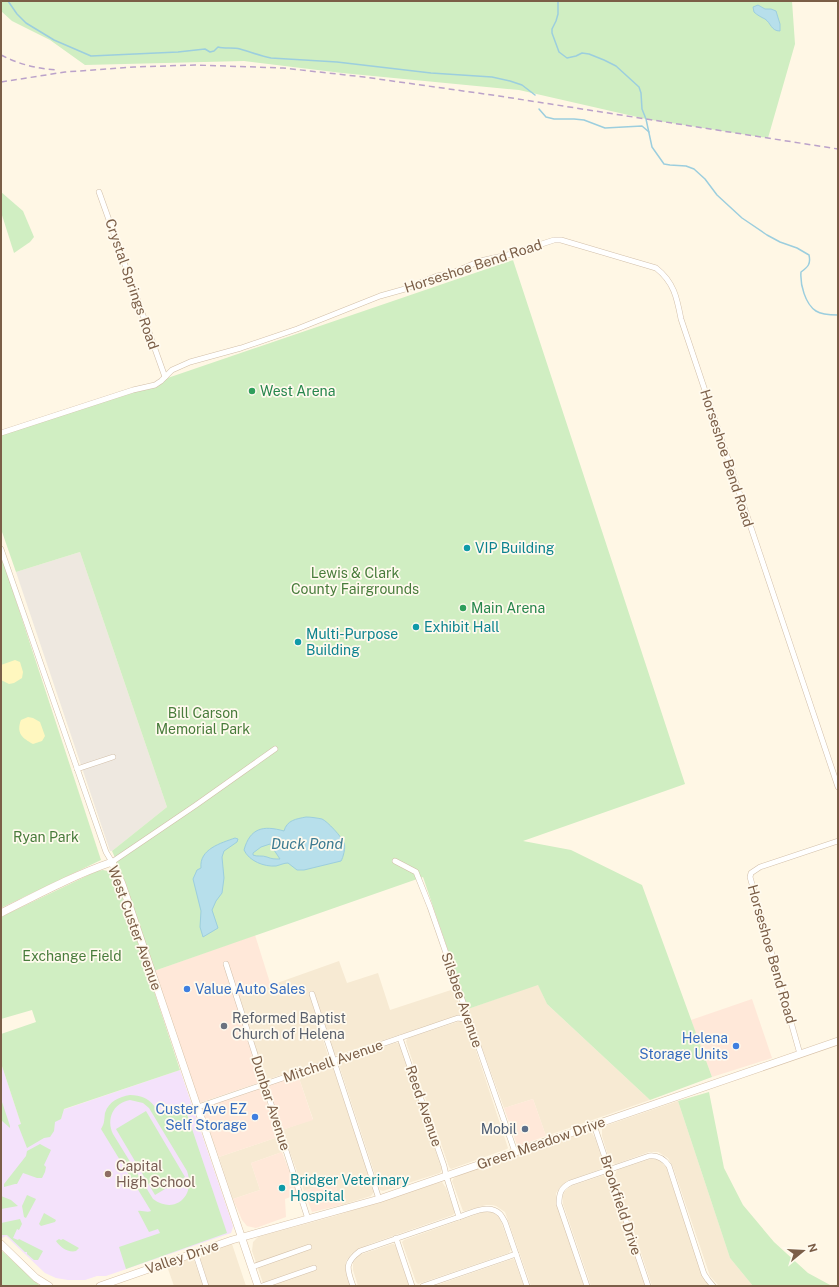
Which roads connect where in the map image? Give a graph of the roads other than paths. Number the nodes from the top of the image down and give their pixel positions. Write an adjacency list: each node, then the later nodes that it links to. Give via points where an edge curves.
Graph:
1 (99, 192): 2 (street, Crystal Springs Road)
2 (164, 377): 3 (street, Horseshoe Bend Road, via 155,385); 8 (street, Horseshoe Bend Road, via 172,370 190,362 297,329 480,261 554,240 656,268 673,288)
3 (1, 432)
4 (1, 550): 7 (street, West Custer Avenue)
5 (275, 748): 11 (street)
6 (112, 757): 7 (street)
7 (77, 770): 11 (street, West Custer Avenue, via 106,852)
8 (838, 787)
9 (838, 841): 18 (street, Horseshoe Bend Road, via 760,867 751,873 750,877)
10 (395, 861): 15 (street, Silsbee Avenue, via 416,872 420,879)
11 (112, 862): 12 (main road); 21 (main road, West Custer Avenue, via 122,884)
12 (1, 913)
13 (226, 964): 20 (street, Dunbar Avenue)
14 (312, 994): 19 (street)
15 (469, 1021): 16 (street, Mitchell Avenue, via 458,1018); 23 (street, Silsbee Avenue)
16 (400, 1038): 19 (street, Mitchell Avenue); 25 (street, Reed Avenue)
17 (838, 1041): 18 (main road, Green Meadow Drive)
18 (800, 1054): 22 (main road, Green Meadow Drive)
19 (334, 1061): 20 (street, Mitchell Avenue); 26 (street)
20 (264, 1084): 21 (street, Mitchell Avenue); 28 (street, Dunbar Avenue)
21 (198, 1107): 29 (main road, West Custer Avenue)
22 (594, 1125): 23 (main road, Green Meadow Drive); 24 (street, Brookfield Drive)
23 (515, 1152): 25 (main road, Green Meadow Drive)
24 (609, 1170): 46 (street, via 570,1182 563,1187 559,1196 559,1204); 47 (street, Brookfield Drive); 48 (street, via 649,1156 660,1157 665,1161 669,1166 704,1274)
25 (446, 1175): 26 (main road, Green Meadow Drive); 27 (street, Reed Avenue)
26 (378, 1199): 28 (main road, Green Meadow Drive)
27 (459, 1217): 30 (street); 34 (street, via 482,1209 492,1209 500,1214)
28 (308, 1219): 29 (main road, Green Meadow Drive)
29 (242, 1237): 33 (main road, Valley Drive); 35 (main road, West Custer Avenue)
30 (396, 1238): 42 (street, via 360,1251 352,1257 348,1268); 43 (street)
31 (1, 1244): 37 (main road, via 36,1278)
32 (309, 1247): 35 (street)
33 (195, 1252): 38 (main road, Valley Drive); 39 (street)
34 (516, 1254): 44 (street); 45 (street)
35 (252, 1267): 40 (main road, West Custer Avenue)
36 (314, 1268): 41 (street)
37 (49, 1286)
38 (100, 1286)
39 (206, 1286)
40 (258, 1286)
41 (262, 1286)
42 (353, 1286)
43 (412, 1286)
44 (423, 1286)
45 (527, 1286)
46 (587, 1286)
47 (648, 1286)
48 (713, 1286)

